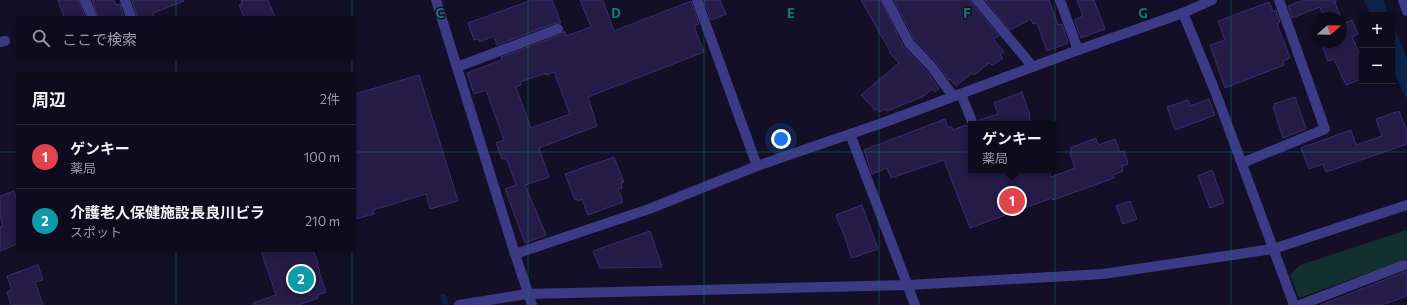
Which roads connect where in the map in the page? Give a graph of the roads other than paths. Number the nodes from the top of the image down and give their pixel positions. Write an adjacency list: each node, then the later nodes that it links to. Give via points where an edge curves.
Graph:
1 (85, 0): 13 (street)
2 (125, 0): 14 (street)
3 (436, 0): 17 (street)
4 (697, 0): 23 (street)
5 (887, 0): 19 (street, via 909,43)
6 (977, 0): 18 (street)
7 (1060, 0): 16 (street)
8 (1212, 0): 12 (street)
9 (1279, 0): 22 (street, via 1325,129)
10 (1403, 0): 11 (street)
11 (1407, 11)
12 (1183, 13): 16 (street); 22 (street)
13 (92, 16)
14 (131, 16)
15 (558, 28): 17 (street)
16 (1078, 50): 18 (street)
17 (457, 67): 26 (street)
18 (1033, 67): 19 (street)
19 (957, 95): 20 (street); 21 (street)
20 (971, 121)
21 (850, 134): 23 (street); 28 (street)
22 (1242, 163): 25 (street)
23 (757, 166): 26 (street, via 649,209)
24 (1407, 205): 25 (street)
25 (1273, 249): 28 (street, via 1103,274); 33 (street)
26 (515, 254): 29 (street)
27 (1404, 265): 34 (street)
28 (908, 285): 29 (street); 32 (street)
29 (527, 294): 30 (street); 31 (street)
30 (459, 305)
31 (532, 305)
32 (915, 305)
33 (1294, 305)
34 (1300, 305)

